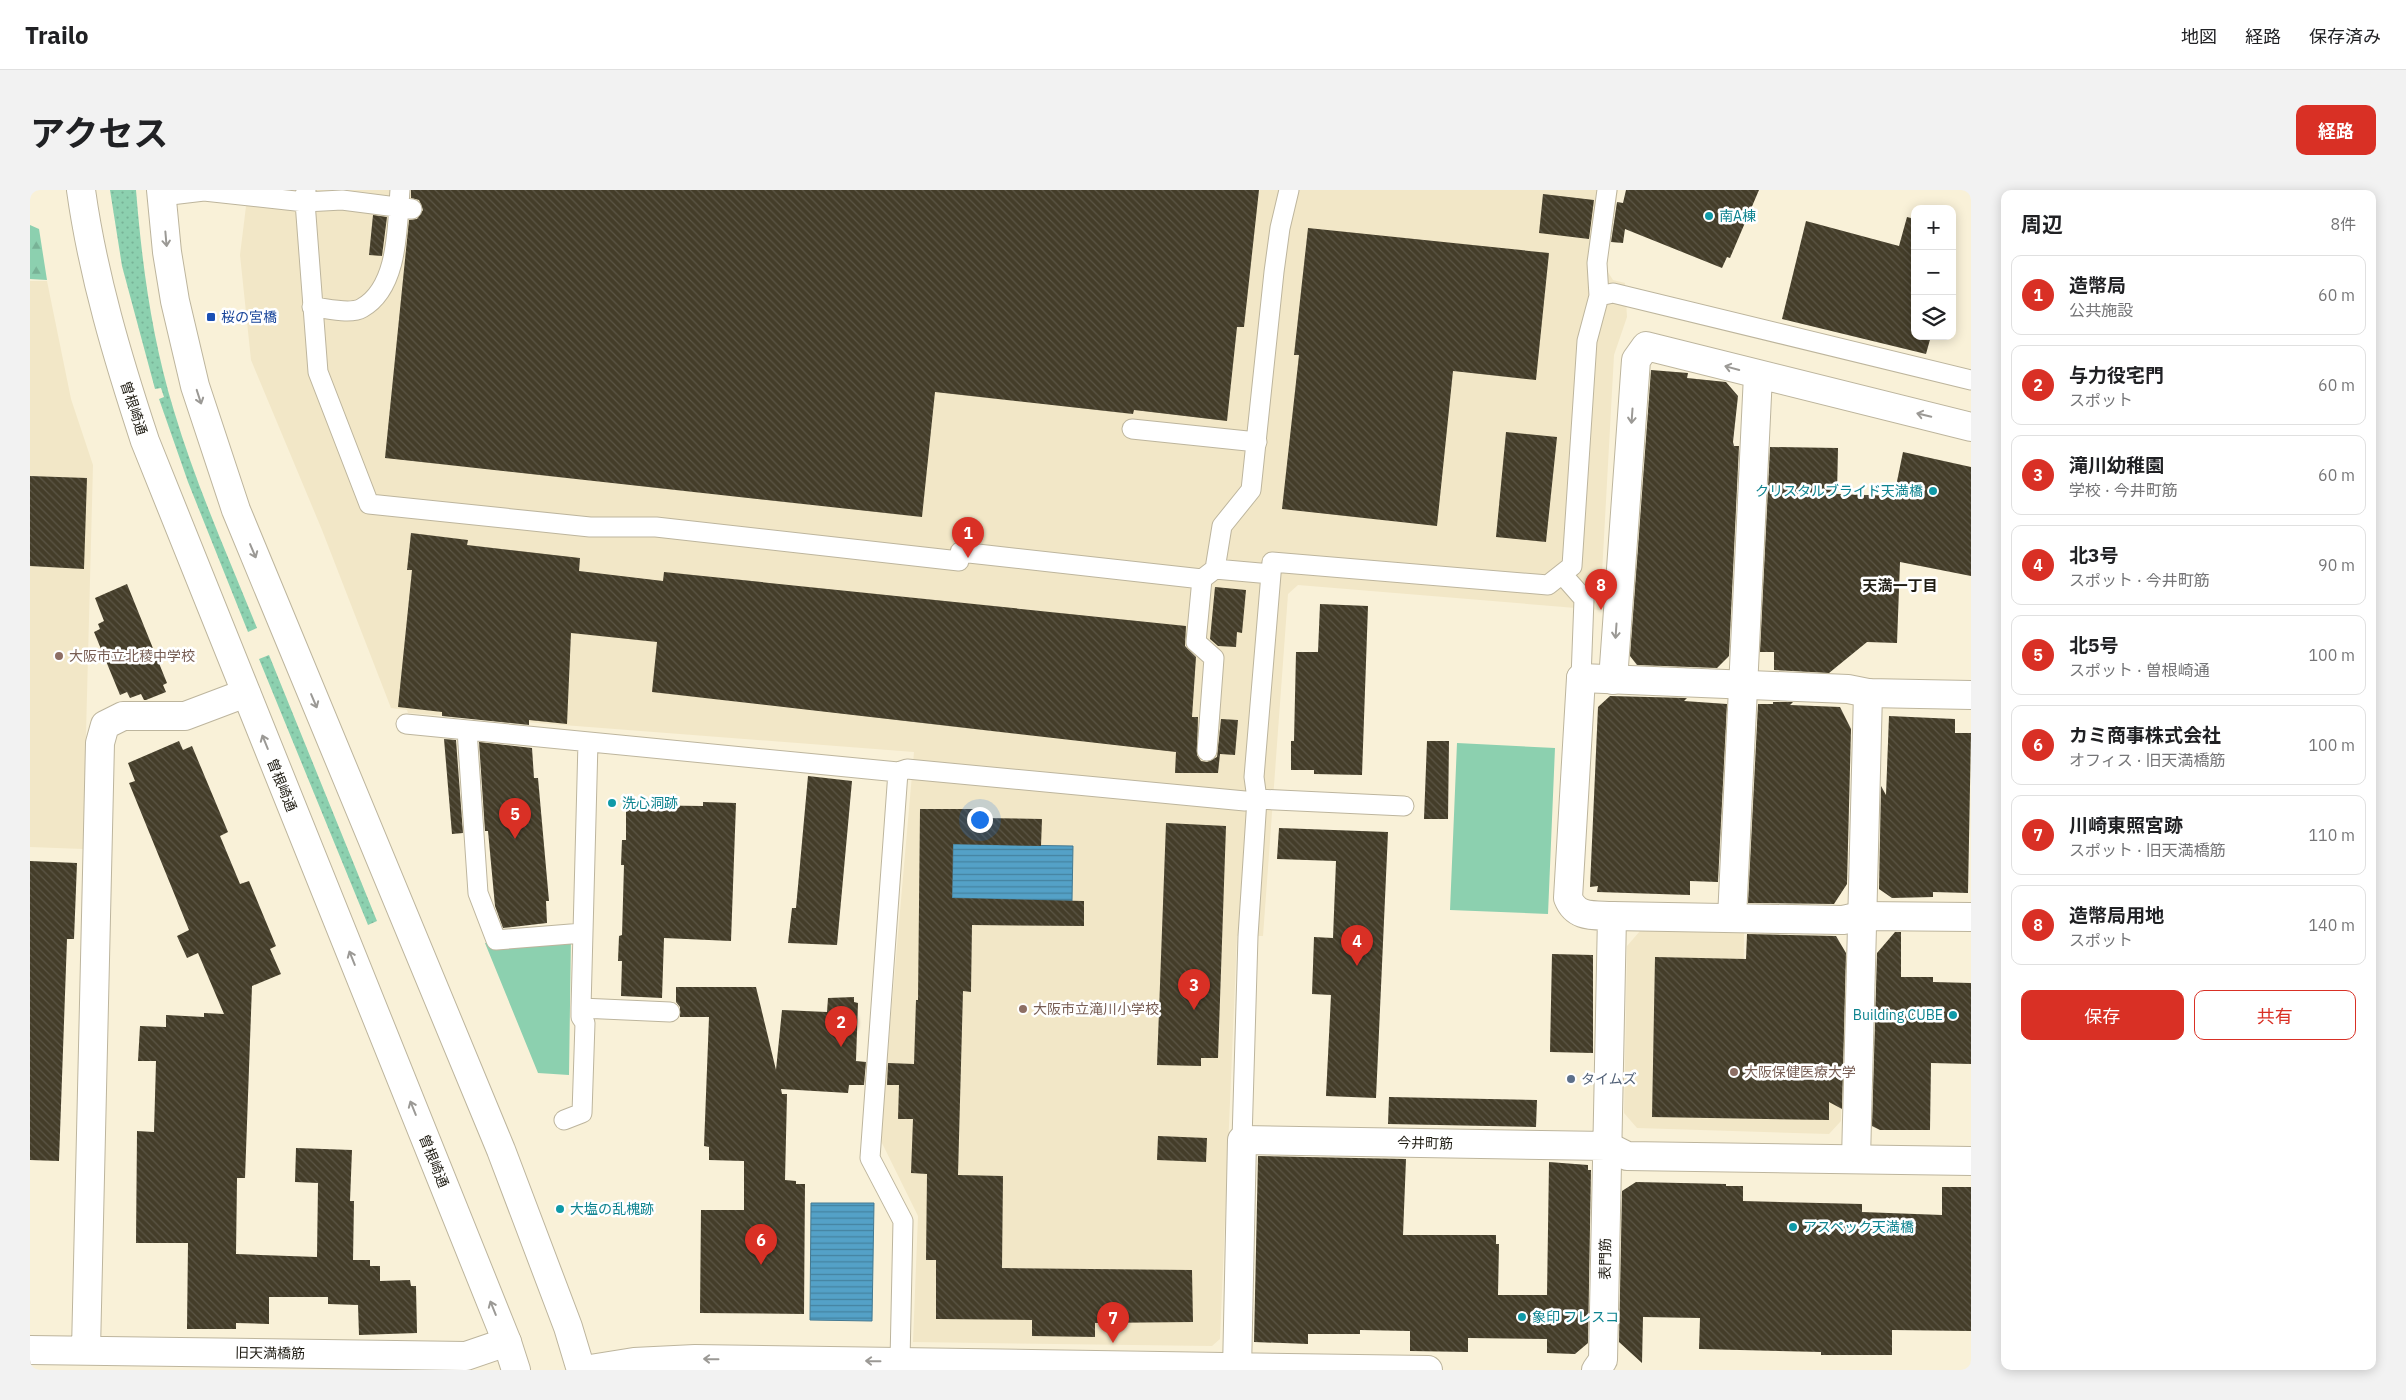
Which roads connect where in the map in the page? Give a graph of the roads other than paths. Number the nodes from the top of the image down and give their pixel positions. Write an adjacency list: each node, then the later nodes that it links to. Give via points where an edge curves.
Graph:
1 (81, 190): 21 (main road, 曽根崎通, via 94,265 116,352 145,441)
2 (1289, 190): 13 (lane, via 1274,272)
3 (1607, 190): 7 (lane, via 1597,263)
4 (162, 193): 5 (lane, via 204,191); 48 (main road, one-way to 48, via 175,301 195,386 236,510 501,1150)
5 (306, 196): 6 (lane); 8 (lane)
6 (404, 202): 8 (lane, via 390,275 377,293 362,308 352,311)
7 (1599, 296): 10 (lane, via 1613,292); 16 (lane, via 1587,341 1572,566)
8 (312, 307): 14 (lane, via 318,372 369,504 590,527 656,528 959,561 960,552)
9 (1758, 376): 11 (main road, one-way to 9); 18 (main road, one-way to 18, via 1646,346 1636,360); 19 (main road)
10 (1971, 380)
11 (1971, 427)
12 (1132, 429): 13 (lane)
13 (1257, 442): 14 (lane, via 1251,490 1222,526)
14 (1209, 574): 15 (lane); 26 (lane, via 1196,642 1214,658)
15 (1271, 574): 16 (lane, via 1272,562 1548,585); 28 (lane, via 1254,777)
16 (1562, 574): 17 (lane, via 1584,599)
17 (1581, 678): 18 (main road); 30 (main road, via 1568,898 1578,912)
18 (1613, 680): 19 (main road)
19 (1745, 685): 20 (main road); 33 (main road)
20 (1868, 692): 22 (main road); 31 (main road)
21 (246, 693): 42 (main road, 曽根崎通, one-way to 21); 44 (main road, via 186,716 123,716 105,725 100,744)
22 (1971, 695)
23 (406, 724): 24 (lane)
24 (467, 730): 25 (lane); 34 (lane, via 478,893 496,940)
25 (588, 742): 27 (lane); 34 (lane)
26 (1207, 751)
27 (898, 772): 28 (lane, via 907,769 1245,801); 45 (lane, via 870,1158 903,1221)
28 (1257, 799): 29 (lane); 38 (lane, via 1248,936)
29 (1404, 806)
30 (1612, 916): 33 (main road); 39 (main road, 表門筋)
31 (1861, 916): 32 (main road); 33 (main road, via 1843,920); 40 (main road)
32 (1971, 917)
33 (1732, 918)
34 (583, 933): 35 (lane)
35 (580, 1008): 36 (lane); 37 (lane, via 585,1023 582,1113)
36 (670, 1012)
37 (564, 1120)
38 (1242, 1140): 39 (main road, 今井町筋); 46 (main road)
39 (1607, 1146): 40 (main road, via 1628,1156); 50 (main road, 表門筋, via 1603,1360)
40 (1856, 1159): 41 (main road)
41 (1971, 1161)
42 (507, 1342): 44 (main road, 旧天満橋筋, via 466,1356); 47 (main road, 曽根崎通)
43 (30, 1350): 44 (main road, 旧天満橋筋)
44 (86, 1350)
45 (900, 1361): 46 (main road); 48 (main road, one-way to 48, via 695,1359 634,1362)
46 (1237, 1368): 49 (main road)
47 (516, 1370)
48 (583, 1370)
49 (1428, 1370)
50 (1596, 1370)

